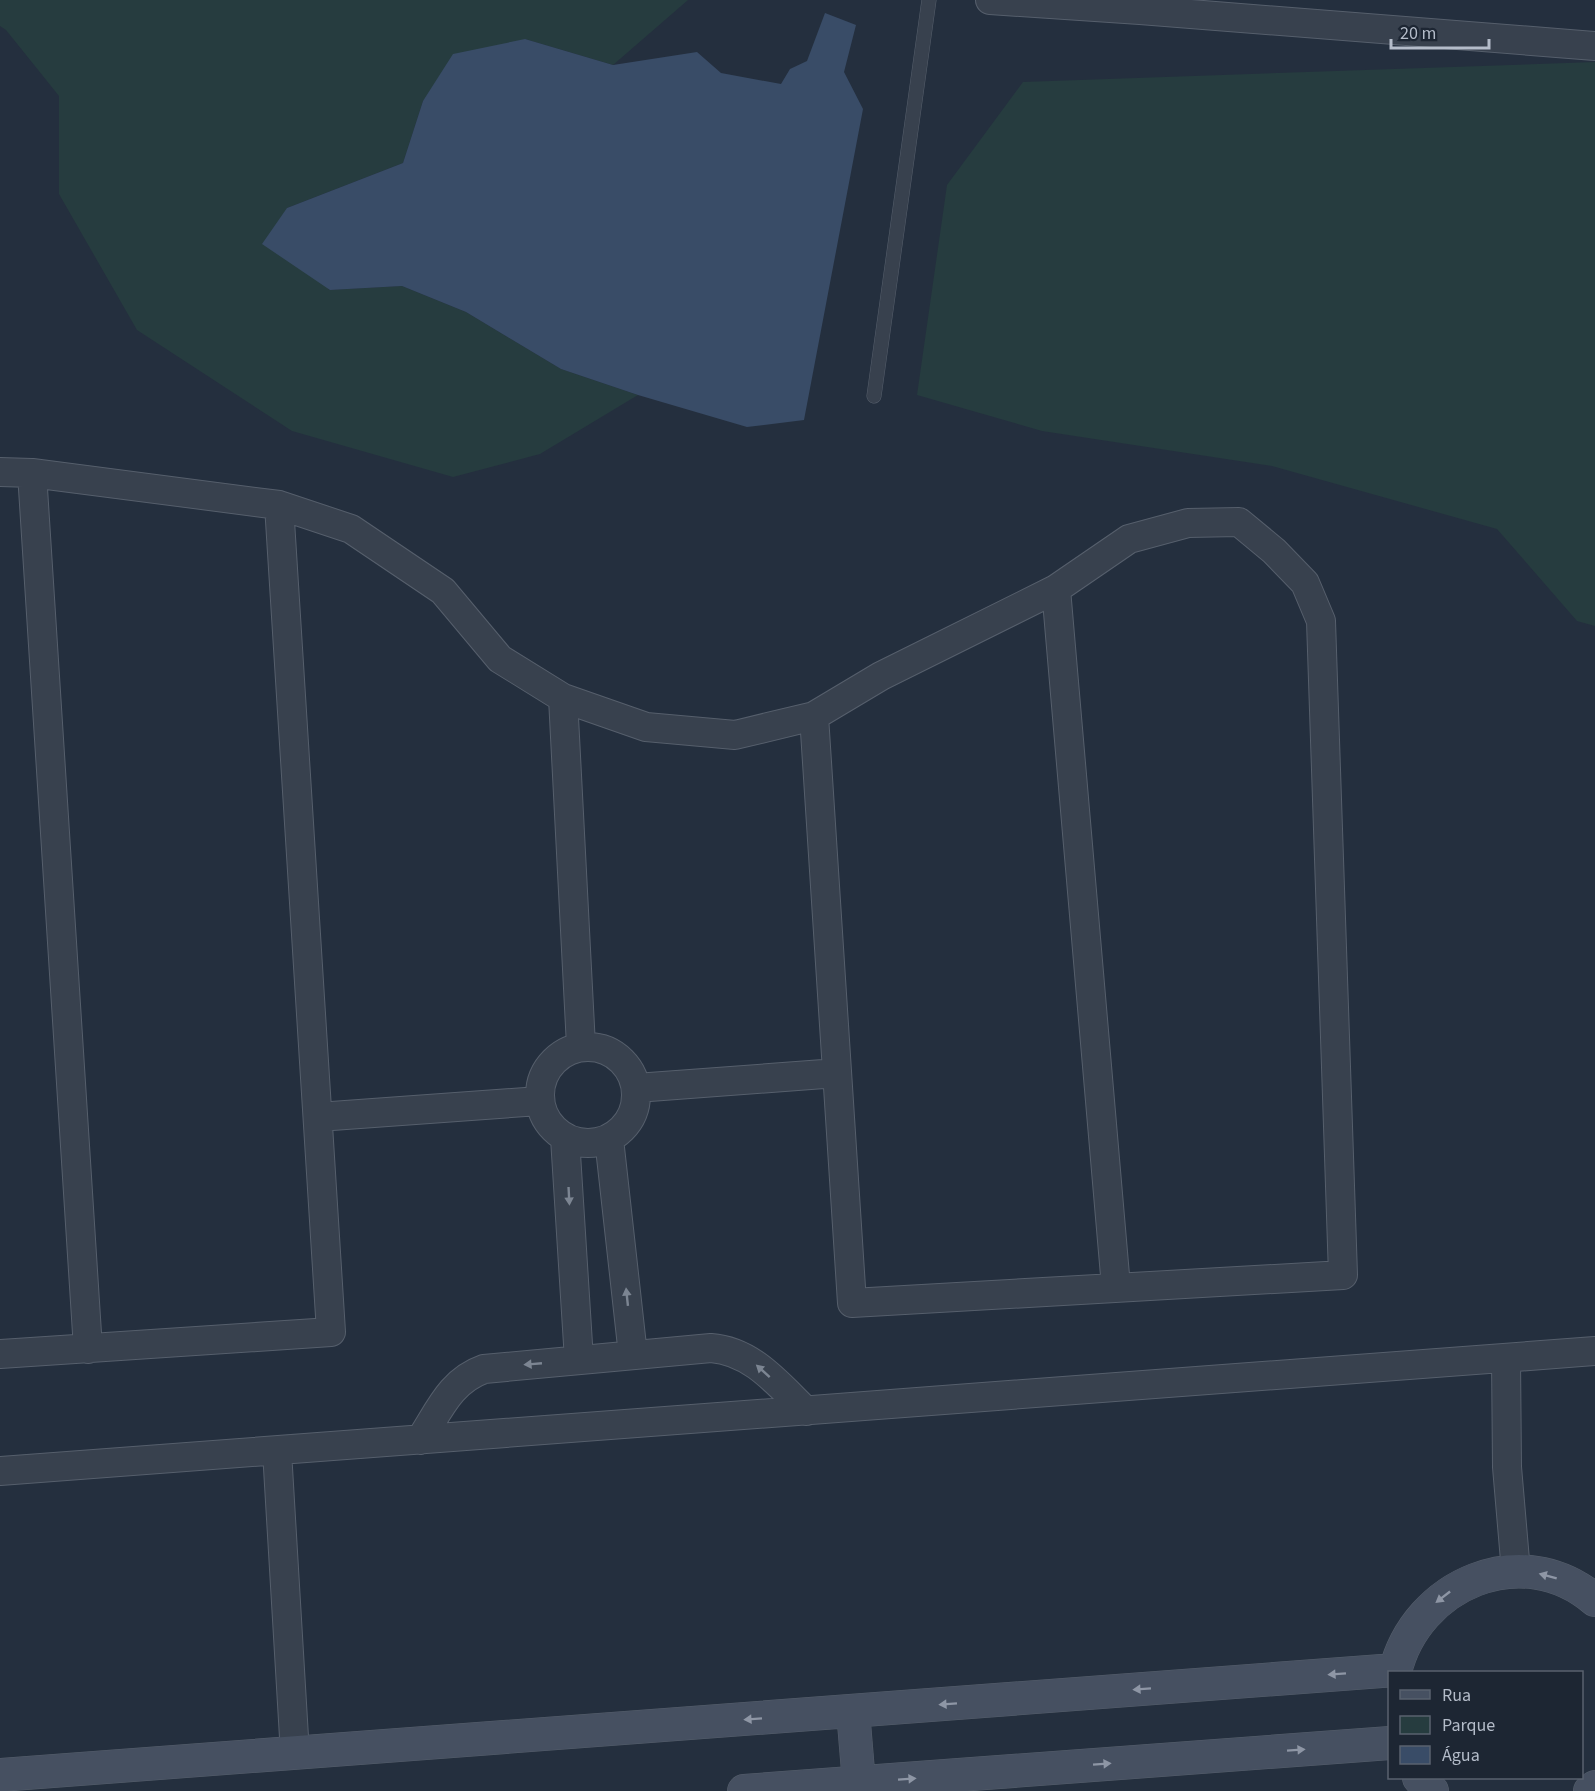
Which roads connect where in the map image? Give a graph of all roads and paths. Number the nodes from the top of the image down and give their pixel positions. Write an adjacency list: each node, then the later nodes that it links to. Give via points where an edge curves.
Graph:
1 (928, 0): 5 (lane)
2 (990, 0): 3 (street)
3 (1140, 5): 4 (street)
4 (1595, 46)
5 (874, 396)
6 (0, 472): 7 (street)
7 (32, 473): 8 (street); 20 (street)
8 (279, 505): 10 (street, via 351,529 443,591 500,659); 16 (street)
9 (1056, 589): 11 (street, via 881,676); 19 (street); 19 (street, via 1130,539 1188,523 1239,522 1305,583 1321,621 1343,1275)
10 (563, 698): 11 (street, via 646,727 735,735); 12 (street)
11 (814, 716): 13 (street)
12 (581, 1046): 14 (street, via 611,1052 623,1061); 15 (street, via 566,1051 544,1072)
13 (837, 1073): 14 (street); 19 (street, via 852,1303)
14 (636, 1088): 18 (street, via 631,1118)
15 (539, 1101): 16 (street); 17 (street, via 553,1129)
16 (318, 1117): 20 (street, via 331,1332)
17 (565, 1138): 18 (street, via 580,1143); 25 (street, one-way to 25)
18 (609, 1139): 23 (street, one-way to 18)
19 (1116, 1287)
20 (88, 1349): 22 (street)
21 (1595, 1351): 24 (street)
22 (0, 1354)
23 (633, 1355): 25 (street); 26 (street, one-way to 23, via 758,1365 735,1352 711,1348)
24 (1506, 1359): 26 (street); 30 (street, via 1507,1467)
25 (579, 1360): 27 (street, one-way to 27, via 484,1369 471,1374 454,1387)
26 (806, 1411): 27 (street)
27 (420, 1440): 28 (street)
28 (277, 1451): 29 (street); 36 (street)
29 (0, 1472)
30 (1516, 1572): 31 (street, one-way to 30, via 1567,1581); 32 (street, one-way to 32, via 1473,1580 1432,1606 1415,1625)
31 (1595, 1600)
32 (1395, 1671)
33 (1388, 1672): 34 (street, one-way to 34)
34 (852, 1711): 36 (street, one-way to 36); 39 (street)
35 (1388, 1743): 39 (street, one-way to 35)
36 (295, 1754): 37 (street)
37 (0, 1775)
38 (1420, 1779): 42 (street)
39 (859, 1782): 41 (street)
40 (1595, 1787): 43 (street)
41 (744, 1791)
42 (1432, 1791)
43 (1590, 1791)

